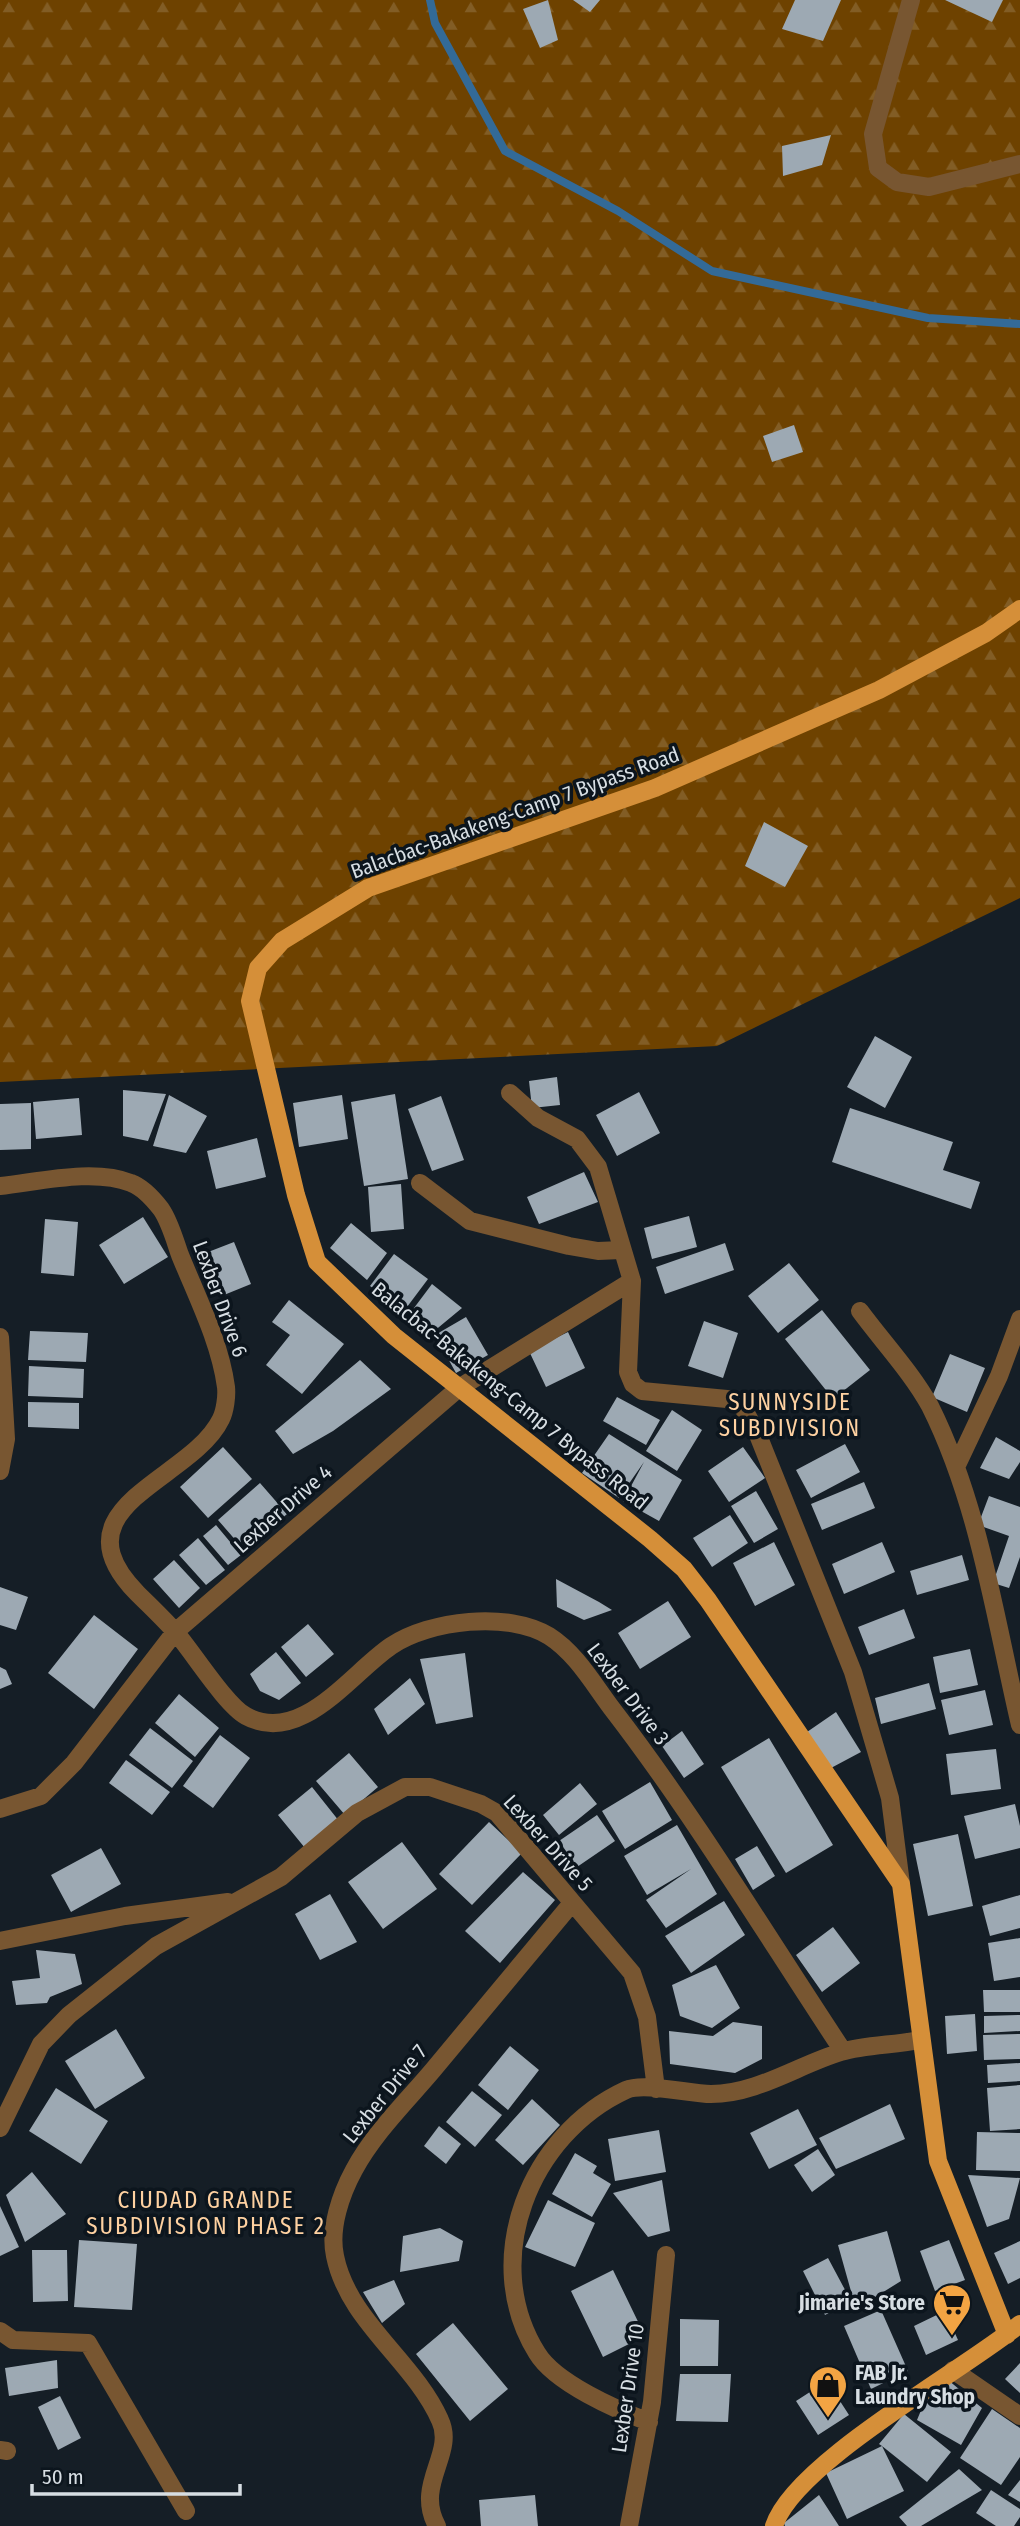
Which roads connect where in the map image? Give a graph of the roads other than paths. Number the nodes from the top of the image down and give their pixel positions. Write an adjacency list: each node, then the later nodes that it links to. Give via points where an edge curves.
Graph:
1 (911, 0): 2 (street, via 873,134 878,168 897,182 929,187)
2 (1020, 164)
3 (1020, 609): 12 (main road, Balacbac-Bakakeng-Camp 7 Bypass Road, via 879,690 655,788 368,888 282,941 258,968 250,1001 296,1195 317,1262 394,1336)
4 (510, 1093): 7 (street, via 538,1118 577,1139 598,1167)
5 (420, 1183): 7 (street, via 470,1221 569,1246)
6 (0, 1186): 15 (street, Lexber Drive 6, via 86,1176 131,1182 163,1212 211,1334 227,1390 222,1417 209,1436 128,1502 111,1531 111,1555 118,1574)
7 (621, 1250): 8 (street)
8 (632, 1280): 12 (street, Lexber Drive 4); 18 (street, via 628,1372 633,1384 642,1391 727,1399 742,1406 758,1435 853,1672 890,1798)
9 (860, 1311): 13 (street, via 928,1403)
10 (1020, 1319): 13 (street)
11 (0, 1337): 14 (street, via 6,1439)
12 (459, 1388): 15 (street, Lexber Drive 4); 18 (main road, Balacbac-Bakakeng-Camp 7 Bypass Road, via 684,1569)
13 (957, 1465): 16 (street)
14 (0, 1471)
15 (175, 1632): 17 (street, Lexber Drive 4, via 74,1763 41,1796); 23 (street, Lexber Drive 3, via 240,1713 261,1723 285,1723 313,1710 394,1644 429,1629 490,1620 548,1635 569,1652 633,1737)
16 (1020, 1724)
17 (0, 1809)
18 (901, 1884): 22 (main road, Balacbac-Bakakeng-Camp 7 Bypass Road)
19 (237, 1901): 20 (street, Lexber Drive 5, via 281,1877 357,1813 405,1787 430,1787 497,1813); 21 (street, Lexber Drive 5, via 125,1916); 25 (street, Lexber Drive 5, via 156,1946 51,2032)
20 (572, 1903): 24 (street, Lexber Drive 5, via 632,1973 647,2017); 33 (street, Lexber Drive 7, via 369,2146 341,2198 335,2255 357,2306 421,2386 444,2428 427,2504)
21 (0, 1941)
22 (920, 2040): 23 (street); 27 (main road, Balacbac-Bakakeng-Camp 7 Bypass Road, via 938,2161)
23 (843, 2051): 24 (street, via 758,2086 713,2094)
24 (656, 2089): 31 (street, via 628,2089 569,2126 527,2193 510,2267 517,2305 537,2353 551,2369 622,2412)
25 (0, 2128)
26 (666, 2255): 31 (street, Lexber Drive 10)
27 (1014, 2329): 29 (main road)
28 (0, 2331): 32 (street, via 13,2340 88,2343)
29 (953, 2370): 30 (street); 35 (main road, via 795,2491 778,2512)
30 (1020, 2416)
31 (649, 2422): 34 (street, Lexber Drive 10)
32 (186, 2511)
33 (437, 2526)
34 (629, 2526)
35 (774, 2526)

